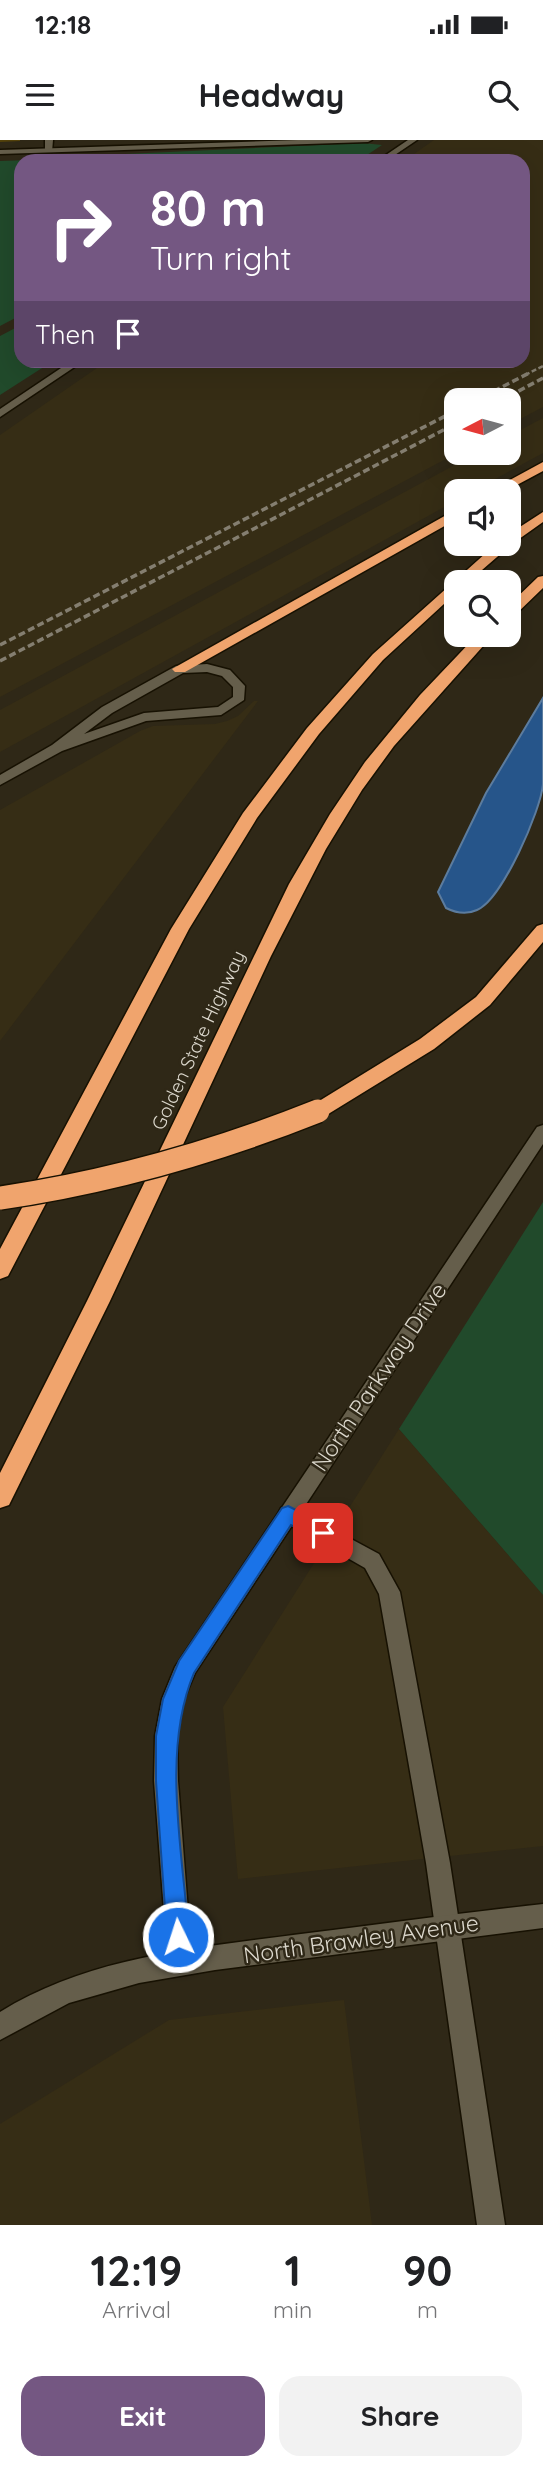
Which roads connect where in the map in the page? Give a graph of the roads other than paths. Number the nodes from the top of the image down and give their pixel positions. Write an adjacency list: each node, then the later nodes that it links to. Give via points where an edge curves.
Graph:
1 (49, 140): 7 (street)
2 (368, 140): 4 (street)
3 (412, 140): 9 (street)
4 (322, 141): 5 (street)
5 (249, 142): 6 (street)
6 (136, 144): 7 (street)
7 (49, 150): 8 (street)
8 (0, 152)
9 (391, 154)
10 (68, 368): 11 (street)
11 (0, 414)
12 (543, 466): 13 (highway)
13 (518, 479)
14 (543, 516): 16 (highway)
15 (444, 520): 23 (highway)
16 (521, 532)
17 (491, 556): 18 (highway)
18 (473, 570)
19 (543, 580): 21 (highway)
20 (444, 595): 29 (highway, via 378,657 313,731 248,817 180,929)
21 (521, 601)
22 (474, 647): 30 (highway, Golden State Highway, via 385,746 339,812 295,889 93,1314)
23 (180, 669): 24 (street, via 107,710); 24 (street, via 226,673 237,681 239,697 220,710 144,717)
24 (57, 748): 25 (street)
25 (0, 780)
26 (543, 930): 28 (highway, bridge, via 483,1001 426,1044 318,1111 157,1168)
27 (543, 1131): 31 (street, North Parkway Drive)
28 (0, 1198)
29 (0, 1270)
30 (0, 1497)
31 (288, 1514): 33 (street, via 372,1561 389,1592); 34 (street, North Parkway Drive, via 186,1667 173,1699 166,1736 166,1781)
32 (543, 1916): 33 (street, North Brawley Avenue)
33 (447, 1927): 34 (street, North Brawley Avenue); 36 (street)
34 (180, 1964): 35 (street, via 77,1987 17,2014)
35 (0, 2027)
36 (491, 2225)

